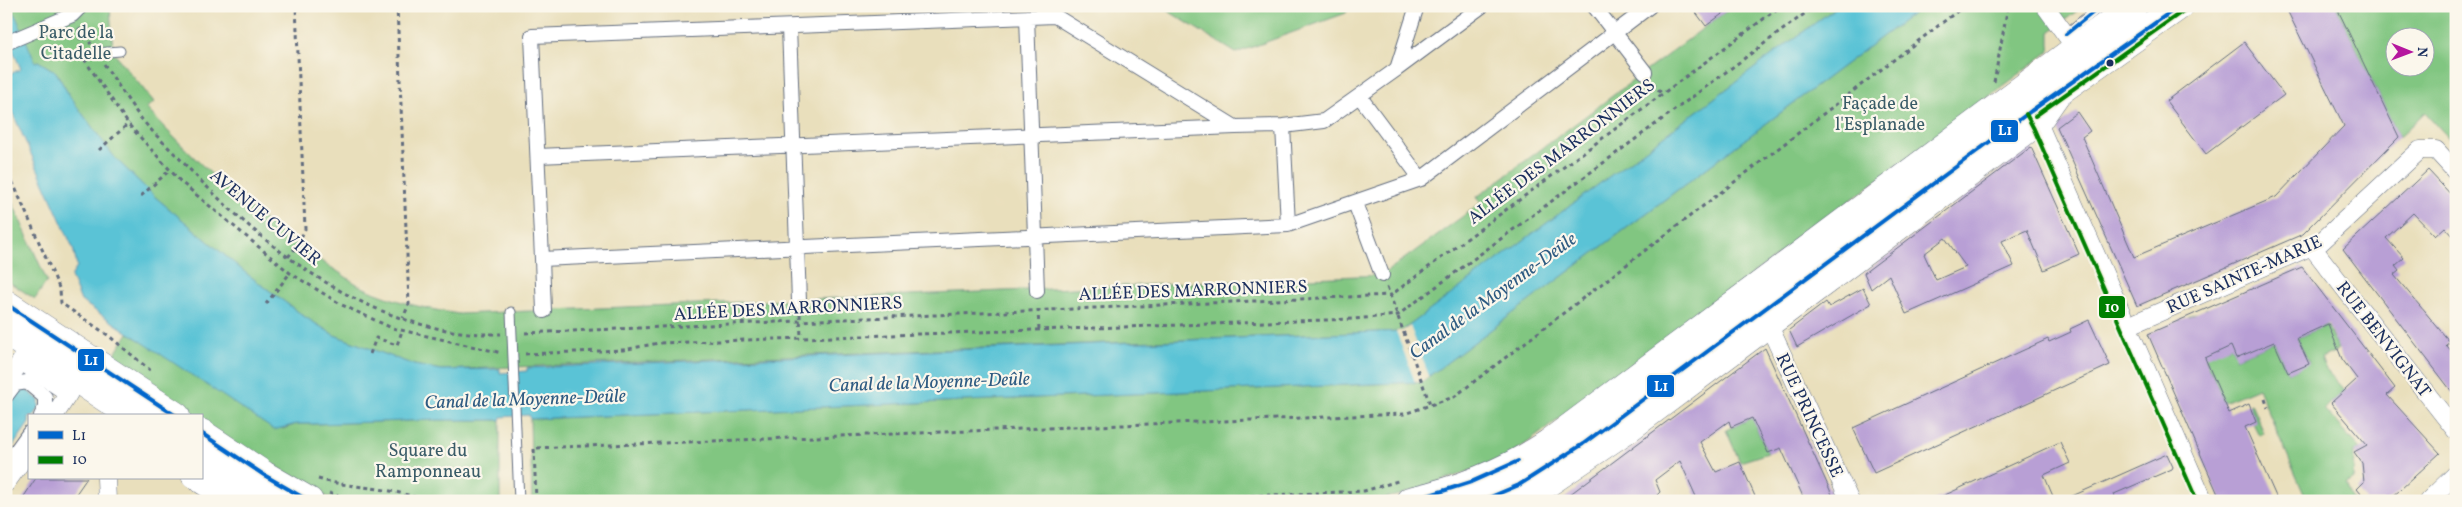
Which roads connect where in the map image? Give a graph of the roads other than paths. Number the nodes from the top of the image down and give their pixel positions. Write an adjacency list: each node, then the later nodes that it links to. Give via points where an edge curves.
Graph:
1 (1417, 6): 17 (street)
2 (1482, 6): 17 (street)
3 (1594, 6): 12 (street)
4 (1650, 6): 12 (street)
5 (2045, 6): 15 (street)
6 (2101, 6): 15 (lane)
7 (2133, 6): 15 (main road)
8 (2179, 6): 15 (main road)
9 (76, 10): 13 (street)
10 (1027, 17): 11 (street); 22 (street, via 1055,16); 23 (street)
11 (789, 27): 24 (street); 25 (street, via 532,36)
12 (1614, 33): 18 (street); 27 (street)
13 (6, 43)
14 (120, 51): 16 (lane)
15 (2078, 51): 20 (main road); 20 (main road, via 2068,86)
16 (97, 53)
17 (1397, 69): 19 (street)
18 (1645, 72)
19 (1360, 97): 21 (street, via 1324,121); 27 (street)
20 (2016, 101): 40 (street); 41 (street); 62 (main road, via 1541,448 1479,479); 68 (main road, via 1583,444 1519,485)
21 (1284, 126): 22 (street); 29 (street)
22 (1235, 128): 23 (street)
23 (1032, 137): 24 (street); 30 (street)
24 (794, 146): 25 (street); 32 (street)
25 (538, 156): 33 (street)
26 (2456, 172): 31 (street, RUE SAINTE-MARIE, via 2436,150 2420,150)
27 (1421, 179): 28 (street)
28 (1355, 203): 29 (street); 34 (street)
29 (1288, 225): 30 (street)
30 (1035, 237): 32 (street); 35 (street)
31 (2312, 247): 40 (street, RUE SAINTE-MARIE); 50 (street, RUE BENVIGNAT)
32 (797, 248): 33 (street); 36 (street)
33 (542, 259): 38 (street)
34 (1382, 275)
35 (1037, 291)
36 (799, 301)
37 (6, 304): 43 (main road)
38 (544, 311)
39 (511, 312): 67 (lane)
40 (2128, 326): 71 (street)
41 (1771, 330): 63 (street); 70 (street, RUE PRINCESSE)
42 (6, 332): 46 (main road)
43 (106, 369): 46 (street); 49 (main road)
44 (6, 383): 48 (street, via 21,361 69,393)
45 (6, 396): 47 (street, via 15,384 27,382 45,397 46,408)
46 (112, 408)
47 (42, 414)
48 (55, 414)
49 (173, 414)
50 (2456, 431)
51 (202, 434): 60 (main road, via 264,475)
52 (28, 435): 55 (street)
53 (28, 452): 59 (street)
54 (202, 463): 66 (main road)
55 (6, 465)
56 (2456, 474): 72 (street)
57 (106, 480): 64 (street)
58 (194, 480): 65 (street)
59 (6, 484)
60 (310, 489)
61 (2456, 490): 73 (street)
62 (1406, 491)
63 (1545, 497): 69 (street)
64 (107, 501)
65 (226, 501)
66 (259, 501)
67 (519, 501)
68 (1480, 501)
69 (1527, 501)
70 (1850, 501)
71 (2204, 501)
72 (2428, 501)
73 (2439, 501)

